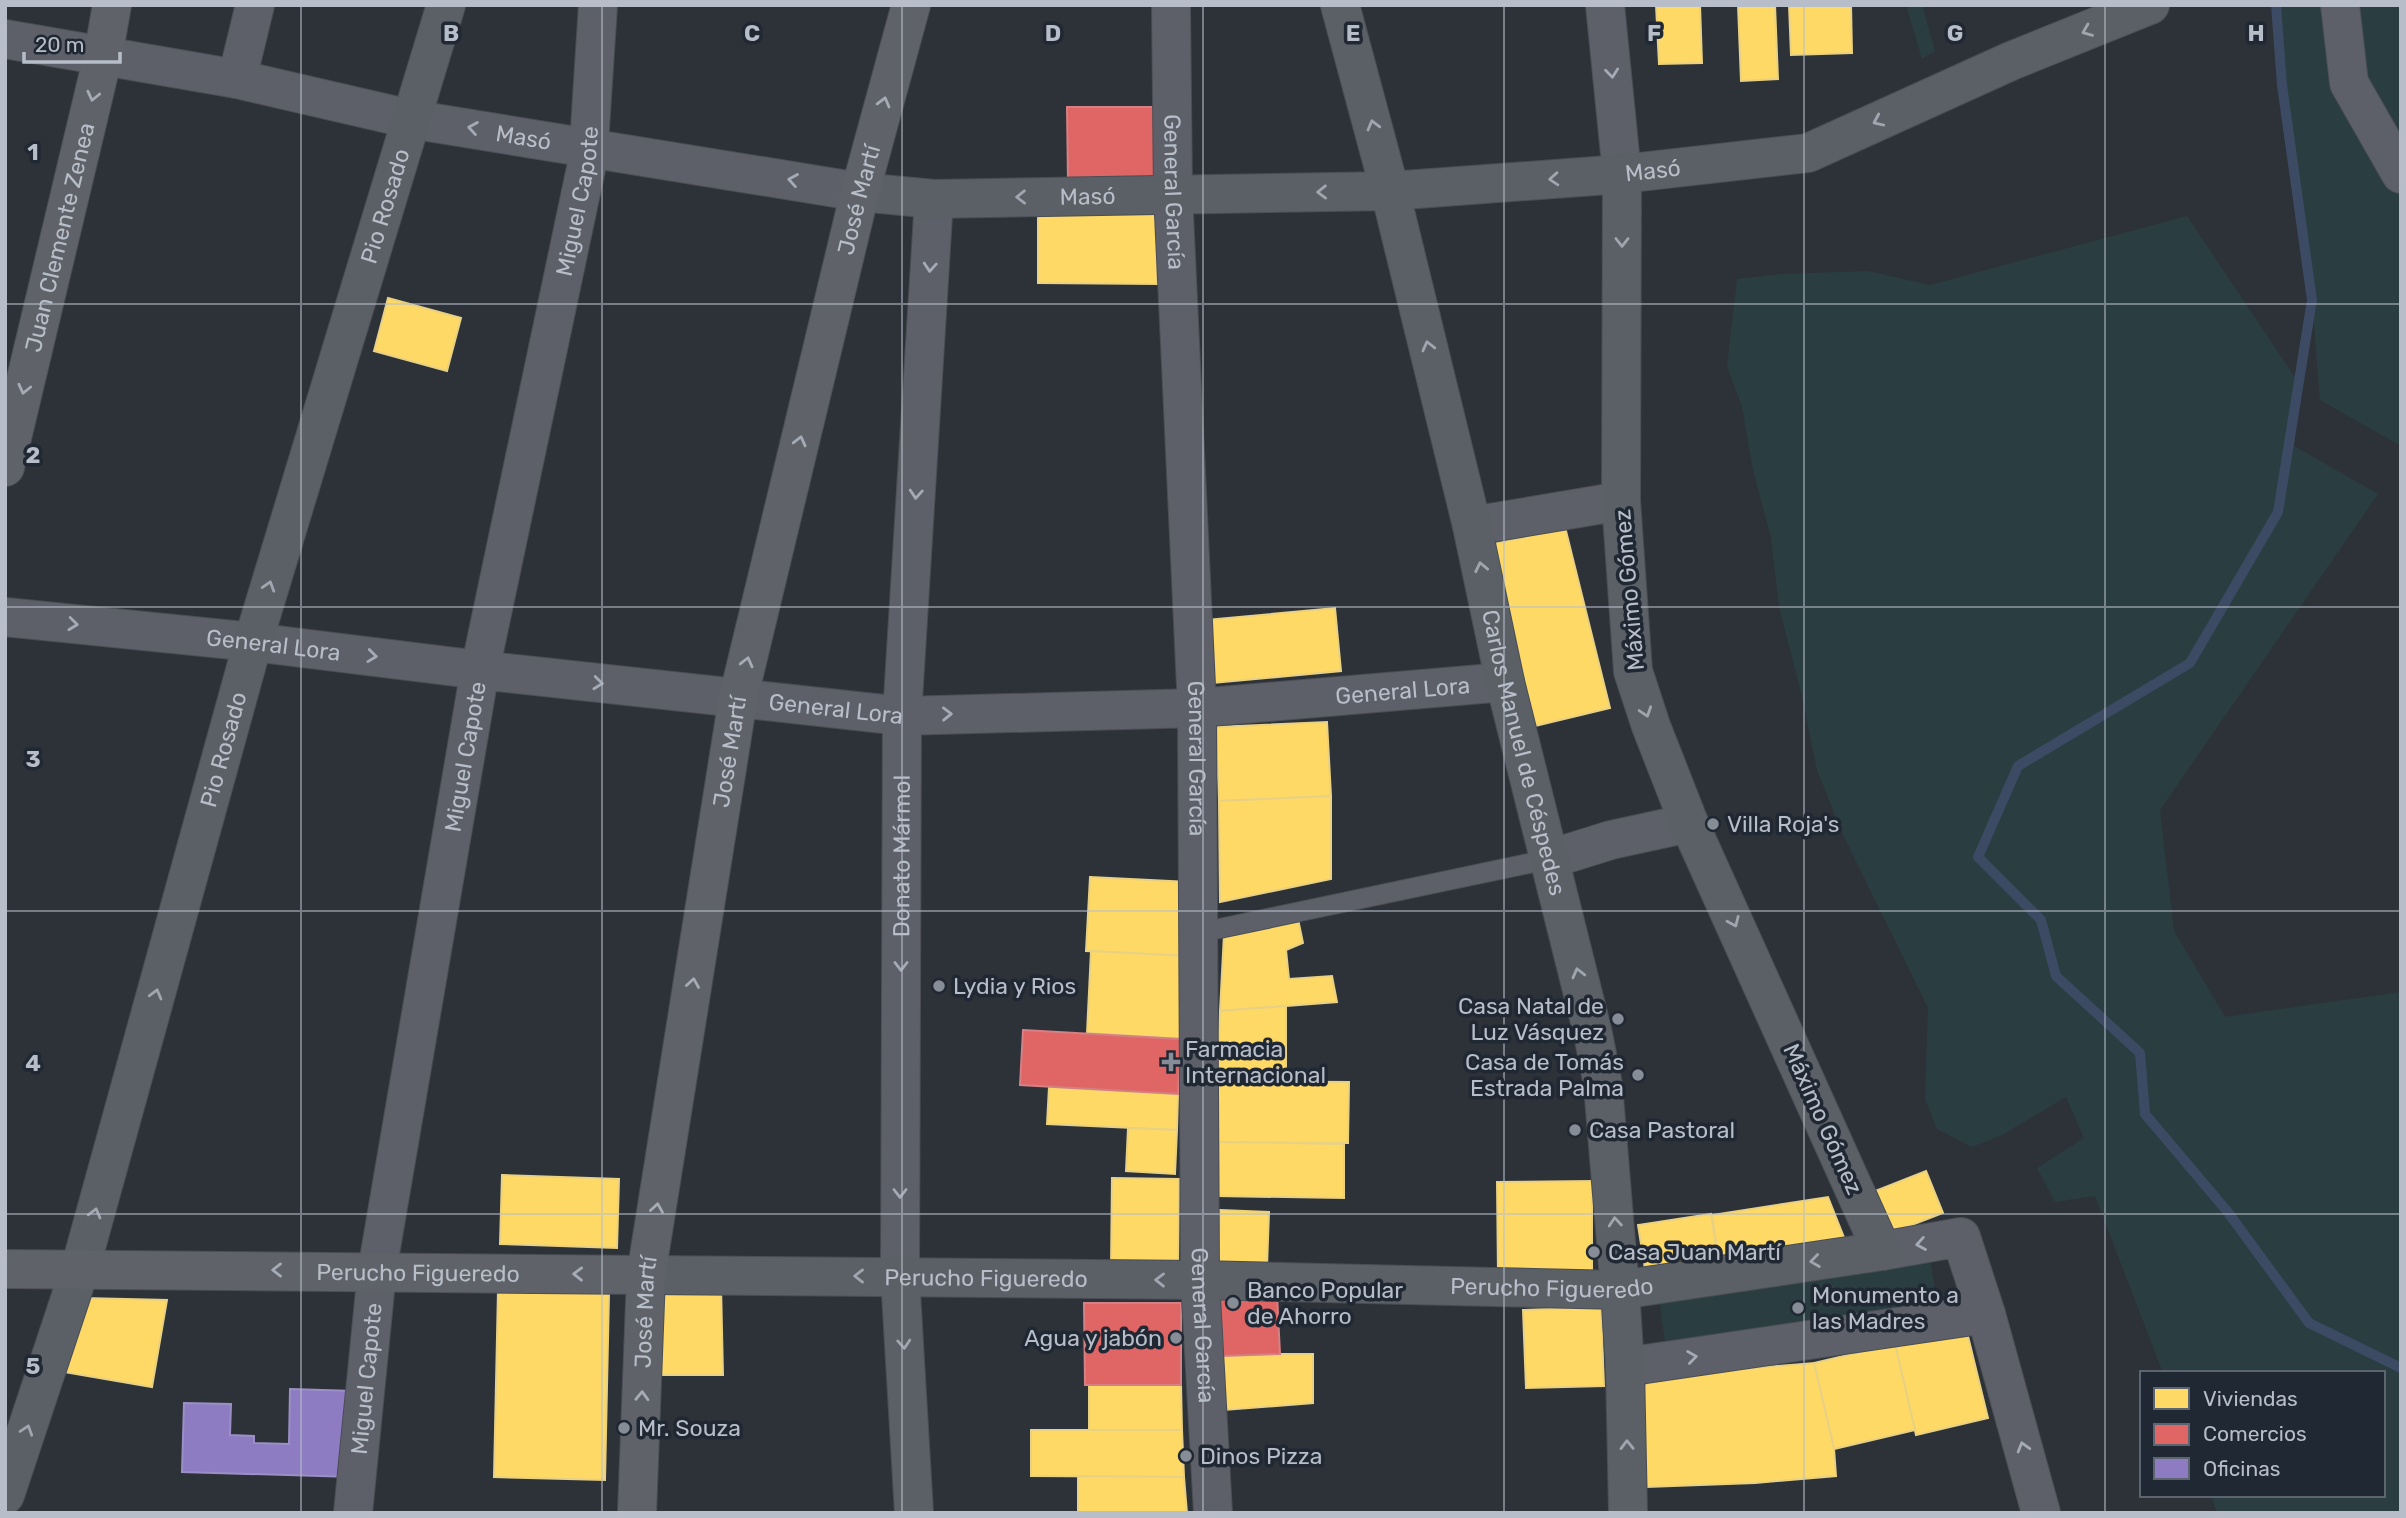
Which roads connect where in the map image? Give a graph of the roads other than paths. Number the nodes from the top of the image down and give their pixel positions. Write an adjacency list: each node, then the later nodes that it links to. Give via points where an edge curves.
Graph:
1 (112, 5): 12 (main road, Juan Clemente Zenea)
2 (255, 5): 13 (street)
3 (446, 5): 14 (street, Pio Rosado)
4 (598, 5): 15 (street, Miguel Capote)
5 (911, 5): 19 (main road, José Martí, one-way to 5)
6 (1171, 5): 20 (street, General García)
7 (1340, 5): 18 (street, Carlos Manuel de Céspedes, one-way to 7)
8 (1605, 5): 16 (street, Máximo Gómez, one-way to 16)
9 (2150, 5): 16 (street, Masó, one-way to 16, via 2011,61 1808,153)
10 (2340, 5): 17 (street, via 2349,82)
11 (5, 39): 12 (street, Masó)
12 (103, 56): 13 (street, Masó); 22 (main road, Juan Clemente Zenea, one-way to 22)
13 (237, 79): 14 (street, Masó)
14 (410, 119): 15 (street, Masó, one-way to 14); 26 (street, Pio Rosado, one-way to 14)
15 (589, 146): 19 (street, Masó, one-way to 15); 27 (street, Miguel Capote)
16 (1622, 174): 18 (street, Masó, one-way to 18); 23 (street, Máximo Gómez, one-way to 23)
17 (2401, 174)
18 (1390, 191): 20 (street, Masó, one-way to 20); 24 (street, Carlos Manuel de Céspedes, one-way to 18)
19 (860, 192): 21 (street, Masó); 29 (main road, José Martí, one-way to 19)
20 (1173, 193): 21 (street, Masó, one-way to 21); 30 (street, General García)
21 (934, 199): 31 (street, Donato Mármol, one-way to 31)
22 (5, 467)
23 (1621, 501): 24 (street); 32 (street, Máximo Gómez, one-way to 32, via 1633,671)
24 (1472, 526): 28 (street, Carlos Manuel de Céspedes, one-way to 24)
25 (5, 617): 26 (street, General Lora, one-way to 26)
26 (253, 642): 27 (street, General Lora, one-way to 27); 37 (street, Pio Rosado, one-way to 26)
27 (480, 670): 29 (street, General Lora, one-way to 29); 38 (street, Miguel Capote)
28 (1505, 682): 30 (street, General Lora); 33 (street, Carlos Manuel de Céspedes)
29 (738, 699): 31 (street, General Lora); 39 (main road, José Martí, one-way to 29)
30 (1197, 708): 31 (street, General Lora, one-way to 30); 34 (street, General García)
31 (902, 716): 40 (street, Donato Mármol, one-way to 40)
32 (1689, 823): 33 (street); 35 (street, Máximo Gómez, one-way to 35)
33 (1550, 859): 34 (lane); 42 (street, Carlos Manuel de Céspedes, one-way to 33, via 1603,1085)
34 (1198, 933): 41 (street, General García)
35 (1882, 1251): 42 (street, Perucho Figueredo, one-way to 42); 43 (street, Perucho Figueredo, one-way to 35, via 1961,1237)
36 (5, 1269): 37 (main road, Perucho Figueredo)
37 (80, 1269): 38 (main road, Perucho Figueredo, one-way to 37); 45 (street, Pio Rosado, one-way to 37)
38 (377, 1271): 39 (main road, Perucho Figueredo, one-way to 38); 46 (street, Miguel Capote)
39 (646, 1275): 40 (street, Perucho Figueredo, one-way to 39); 47 (main road, José Martí, one-way to 39)
40 (900, 1276): 41 (street, Perucho Figueredo, one-way to 40); 48 (street, Donato Mármol, one-way to 48)
41 (1200, 1280): 42 (street, Perucho Figueredo); 49 (street, General García)
42 (1620, 1290): 44 (street, Carlos Manuel de Céspedes)
43 (1986, 1314): 44 (street, one-way to 43); 51 (street, one-way to 43)
44 (1625, 1367): 50 (street, Carlos Manuel de Céspedes, one-way to 44)
45 (5, 1495)
46 (353, 1513)
47 (637, 1513)
48 (914, 1513)
49 (1213, 1513)
50 (1628, 1513)
51 (2041, 1513)

